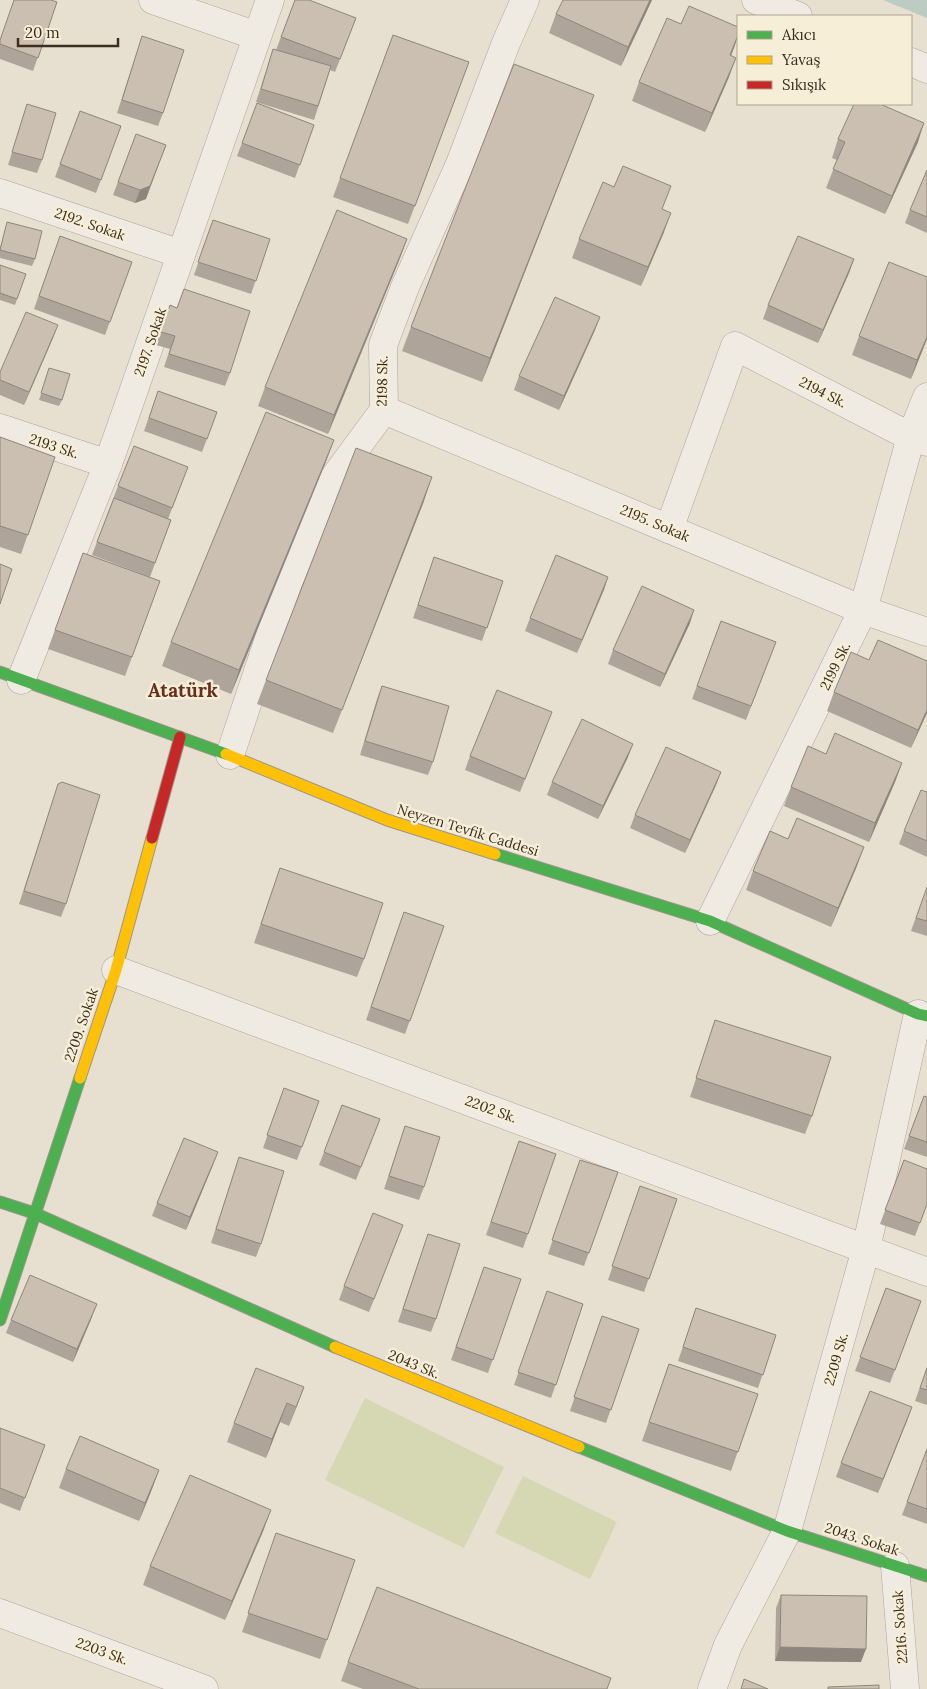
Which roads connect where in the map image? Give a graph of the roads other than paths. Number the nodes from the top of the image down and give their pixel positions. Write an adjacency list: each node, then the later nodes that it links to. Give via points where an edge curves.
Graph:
1 (153, 0): 6 (street)
2 (270, 0): 6 (street, 2197. Sokak)
3 (525, 0): 12 (street, 2198 Sk., via 383,345)
4 (756, 0): 5 (street)
5 (795, 15)
6 (257, 36): 10 (street, 2197. Sokak)
7 (912, 62): 8 (street)
8 (927, 69)
9 (0, 193): 10 (street, 2192. Sokak)
10 (181, 254): 15 (street, 2197. Sokak)
11 (927, 397): 14 (street, 2199 Sk.)
12 (384, 410): 16 (street, 2195. Sokak); 21 (street, 2198 Sk., via 328,486 287,585)
13 (0, 428): 15 (street, 2193 Sk.)
14 (919, 439): 16 (street, 2194 Sk., via 735,346); 17 (street, 2199 Sk.)
15 (108, 464): 19 (street, 2197. Sokak)
16 (669, 529): 17 (street, 2195. Sokak)
17 (863, 610): 18 (street, 2195. Sokak); 22 (street, 2199 Sk.)
18 (927, 632)
19 (10, 676): 20 (street, Neyzen Tevfik Caddesi)
20 (180, 737): 21 (street, Neyzen Tevfik Caddesi); 23 (street, 2209. Sokak)
21 (230, 754): 22 (street, Neyzen Tevfik Caddesi, via 386,820)
22 (710, 922): 24 (street, Neyzen Tevfik Caddesi)
23 (116, 970): 26 (street, 2209. Sokak); 27 (street, 2202 Sk.)
24 (922, 1015): 27 (street, 2209 Sk.)
25 (0, 1202): 26 (street)
26 (34, 1213): 29 (street, 2209. Sokak); 30 (street, 2043 Sk., via 367,1361)
27 (866, 1249): 28 (street, 2202 Sk.); 30 (street, 2209 Sk.)
28 (927, 1272)
29 (0, 1320)
30 (787, 1532): 31 (street, 2043. Sokak); 35 (street, 2209 Sk., via 728,1645)
31 (895, 1566): 32 (street, 2043. Sokak); 36 (street, 2216. Sokak)
32 (927, 1576)
33 (0, 1613): 34 (street, 2203 Sk.)
34 (204, 1689)
35 (712, 1689)
36 (905, 1689)

